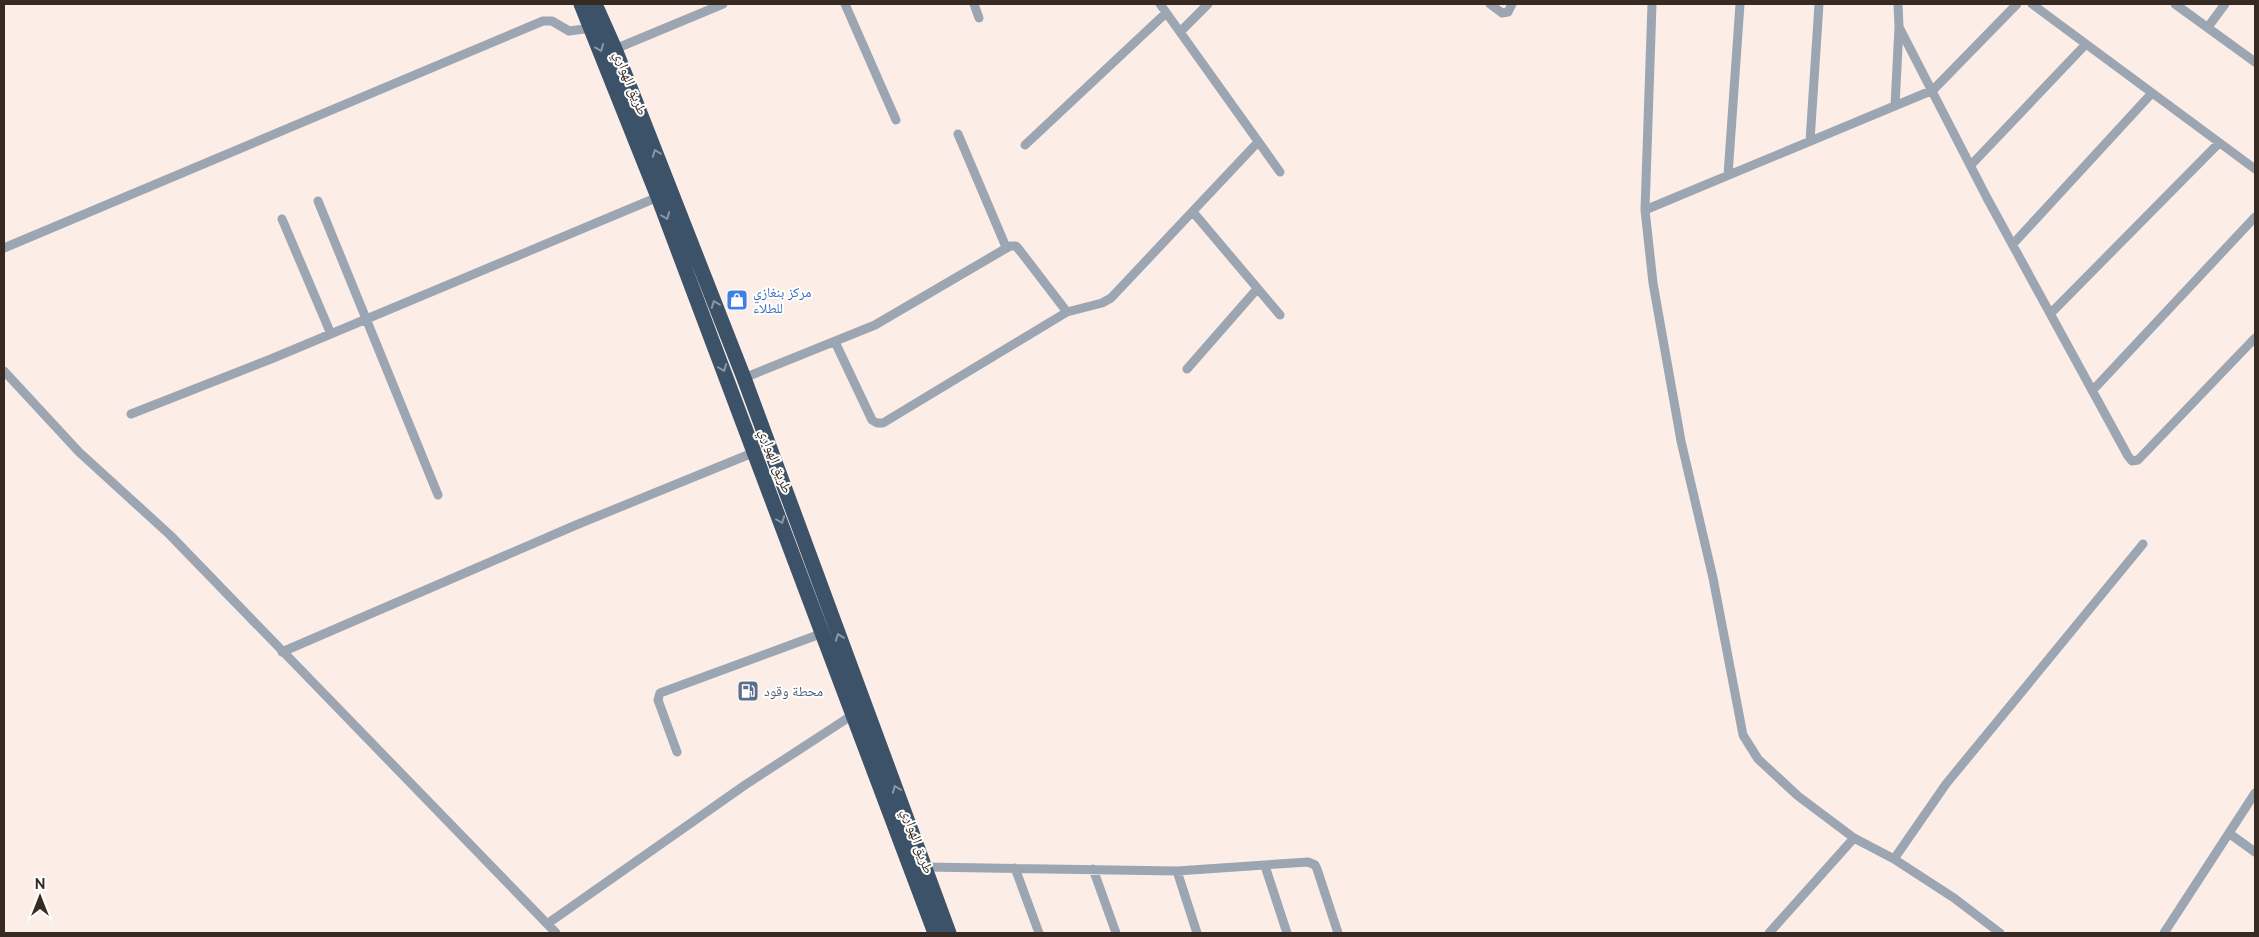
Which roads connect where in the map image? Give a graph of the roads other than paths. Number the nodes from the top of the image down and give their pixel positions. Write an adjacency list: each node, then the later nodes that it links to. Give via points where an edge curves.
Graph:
1 (581, 4): 21 (highway, طريق الهواري)
2 (595, 4): 25 (highway, طريق الهواري)
3 (723, 4): 25 (street)
4 (845, 4): 30 (street)
5 (974, 4): 19 (street)
6 (1160, 4): 18 (street)
7 (1208, 4): 23 (street)
8 (1490, 4): 9 (street, via 1502,13 1508,12)
9 (1512, 4)
10 (1652, 4): 42 (street)
11 (1740, 4): 39 (street)
12 (1819, 4): 32 (street)
13 (1898, 4): 20 (street)
14 (2018, 4): 27 (street)
15 (2032, 4): 24 (street)
16 (2175, 4): 22 (street)
17 (2225, 4): 22 (street)
18 (1166, 13): 23 (street); 35 (street)
19 (980, 18)
20 (1899, 27): 27 (street); 29 (street)
21 (592, 28): 40 (highway, طريق الهواري, one-way to 40); 47 (street, via 570,31 552,21 543,21)
22 (2208, 28): 26 (street)
23 (1180, 32): 33 (street)
24 (2086, 44): 28 (street); 36 (street)
25 (615, 49): 59 (highway, طريق الهواري, one-way to 25)
26 (2255, 62)
27 (1933, 90): 29 (street); 36 (street)
28 (2152, 93): 34 (street); 46 (street)
29 (1895, 106): 32 (street)
30 (896, 120)
31 (958, 134): 48 (street)
32 (1810, 141): 39 (street)
33 (1258, 142): 38 (street); 43 (street)
34 (2219, 143): 37 (street); 51 (street)
35 (1025, 145)
36 (1971, 165): 46 (street)
37 (2255, 169)
38 (1280, 172)
39 (1728, 175): 42 (street)
40 (658, 197): 53 (street); 62 (highway, طريق الهواري, one-way to 62)
41 (318, 201): 53 (street)
42 (1645, 210): 71 (street, via 1653,283 1681,441 1713,578 1742,734 1758,759 1798,796)
43 (1193, 212): 49 (street); 50 (street, via 1111,298)
44 (2255, 216): 60 (street)
45 (282, 219): 54 (street)
46 (2013, 244): 51 (street)
47 (4, 248)
48 (1006, 248): 50 (street, via 1016,246 1022,252); 56 (street, via 875,326)
49 (1257, 289): 52 (street); 57 (street)
50 (1066, 312): 56 (street, via 883,423 872,420)
51 (2051, 313): 60 (street)
52 (1280, 315)
53 (367, 319): 54 (street); 63 (street)
54 (331, 334): 61 (street)
55 (2255, 338): 60 (street, via 2138,460 2132,461 2128,456)
56 (835, 342): 59 (street)
57 (1187, 369)
58 (4, 371): 66 (street, via 79,452 170,535)
59 (744, 378): 75 (highway, طريق الهواري, one-way to 59)
60 (2093, 390)
61 (131, 414)
62 (755, 452): 65 (highway, طريق الهواري, one-way to 65); 66 (street, via 559,532)
63 (438, 495)
64 (2143, 544): 73 (street, via 1946,784)
65 (824, 633): 67 (highway, طريق الهواري); 68 (street, via 660,693 658,700)
66 (282, 652): 79 (street)
67 (854, 714): 79 (street, via 706,812); 81 (highway, طريق الهواري)
68 (677, 752)
69 (2255, 793): 70 (street)
70 (2230, 834): 72 (street); 90 (street)
71 (1854, 838): 73 (street); 88 (street)
72 (2255, 852)
73 (1894, 859): 89 (street)
74 (1265, 866): 78 (street); 86 (street); 87 (street, via 1308,862 1315,865)
75 (924, 867): 76 (street); 82 (highway, طريق الهواري)
76 (1015, 868): 77 (street); 83 (street)
77 (1093, 870): 78 (street); 84 (street)
78 (1177, 871): 85 (street)
79 (547, 924): 80 (street)
80 (556, 933)
81 (935, 933)
82 (949, 933)
83 (1040, 933)
84 (1116, 933)
85 (1198, 933)
86 (1287, 933)
87 (1338, 933)
88 (1769, 933)
89 (2000, 933)
90 (2164, 933)

